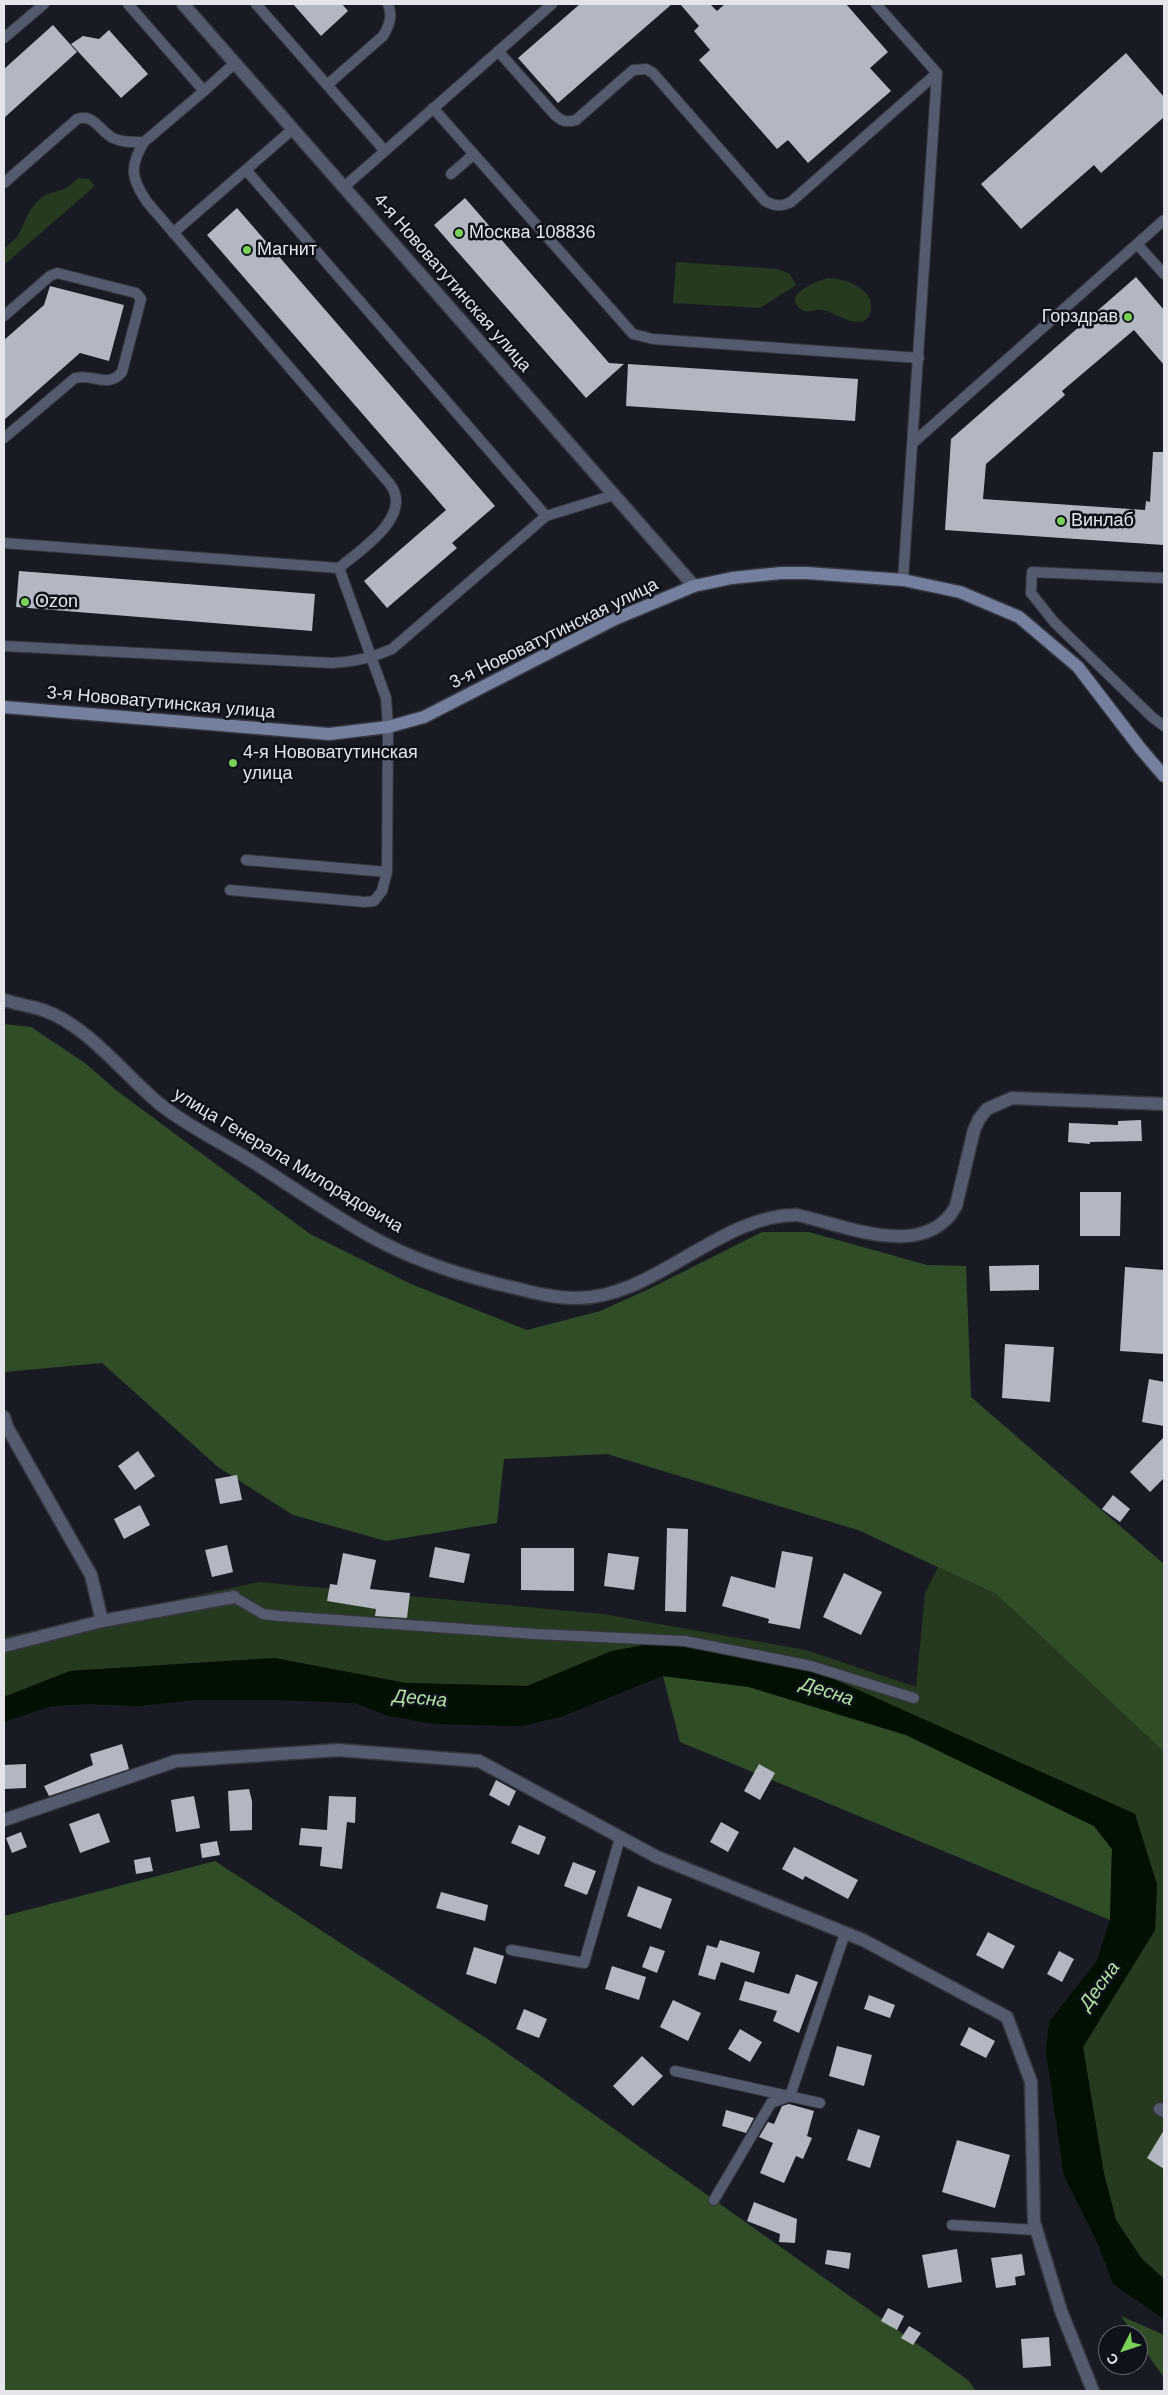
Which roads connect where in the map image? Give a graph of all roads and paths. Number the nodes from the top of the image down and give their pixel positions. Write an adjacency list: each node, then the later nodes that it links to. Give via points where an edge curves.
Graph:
1 (44, 4): 8 (lane)
2 (128, 4): 13 (lane)
3 (183, 4): 10 (street, 4-я Нововатутинская улица)
4 (256, 4): 12 (lane)
5 (388, 4): 12 (lane, via 391,16 383,36)
6 (552, 4): 9 (lane)
7 (876, 4): 11 (lane)
8 (4, 38)
9 (498, 51): 11 (lane, via 554,114 561,121 569,122 576,120 633,70 646,69 653,73 765,201 774,206 791,202); 14 (lane)
10 (235, 63): 13 (lane); 15 (street, 4-я Нововатутинская улица)
11 (937, 73): 28 (lane)
12 (327, 85): 17 (lane)
13 (204, 91): 16 (lane)
14 (433, 108): 17 (lane); 18 (lane)
15 (293, 129): 19 (lane); 22 (street, 4-я Нововатутинская улица)
16 (144, 142): 21 (lane, via 112,138 93,120 83,117); 24 (lane, via 135,158 134,179 147,202)
17 (385, 151): 22 (lane)
18 (474, 154): 20 (lane); 28 (lane, via 633,334 653,339)
19 (246, 170): 24 (lane); 32 (lane)
20 (451, 174)
21 (4, 183)
22 (344, 187): 31 (street, 4-я Нововатутинская улица)
23 (1164, 220): 25 (lane)
24 (173, 233): 34 (lane, via 394,489 396,504 393,517 382,531)
25 (1137, 244): 26 (lane); 30 (lane)
26 (1164, 274)
27 (4, 314): 29 (lane, via 57,273 136,293 141,298 122,372 117,378 106,382 87,377 75,378)
28 (919, 358): 30 (lane)
29 (4, 438)
30 (914, 442): 36 (lane)
31 (614, 495): 32 (lane); 37 (street, 4-я Нововатутинская улица)
32 (546, 516): 39 (lane, via 415,630 392,648)
33 (4, 543): 34 (lane)
34 (339, 568): 39 (lane)
35 (1164, 578): 41 (lane, via 1032,572 1031,593 1054,622)
36 (904, 580): 37 (street, 3-я Нововатутинская улица, via 781,573); 43 (street, 3-я Нововатутинская улица, via 960,592 1019,617 1078,666)
37 (694, 586): 42 (street, 3-я Нововатутинская улица, via 615,619 424,717)
38 (4, 646): 39 (lane, via 332,663)
39 (372, 658): 42 (lane, via 386,698)
40 (4, 707): 42 (street, 3-я Нововатутинская улица, via 329,734)
41 (1164, 726)
42 (388, 727): 45 (lane)
43 (1164, 776)
44 (246, 860): 45 (lane)
45 (387, 872): 46 (lane, via 379,897 374,901)
46 (230, 890)
47 (4, 1000): 48 (street, улица Генерала Милорадовича, via 44,1010 74,1026 163,1107 384,1243 486,1282 555,1296 578,1298 633,1285 753,1223 782,1214 884,1236 925,1234 951,1216 956,1206 974,1130 987,1109 1000,1102 1026,1097)
48 (1164, 1104)
49 (5, 1424): 51 (street, via 91,1575)
50 (234, 1596): 51 (street); 53 (lane, via 263,1614 280,1616 685,1641 811,1666)
51 (102, 1621): 52 (street)
52 (4, 1646)
53 (914, 1698)
54 (4, 1820): 55 (street, via 176,1761 338,1750 479,1761)
55 (620, 1838): 56 (street, via 656,1857); 57 (lane, via 584,1963)
56 (845, 1933): 59 (lane); 63 (street, via 1007,2017 1032,2082)
57 (511, 1950)
58 (675, 2071): 59 (lane)
59 (790, 2096): 60 (lane); 61 (lane, via 771,2104)
60 (820, 2103)
61 (714, 2200)
62 (952, 2225): 63 (lane)
63 (1036, 2230): 64 (street, via 1061,2311)
64 (1093, 2391)

